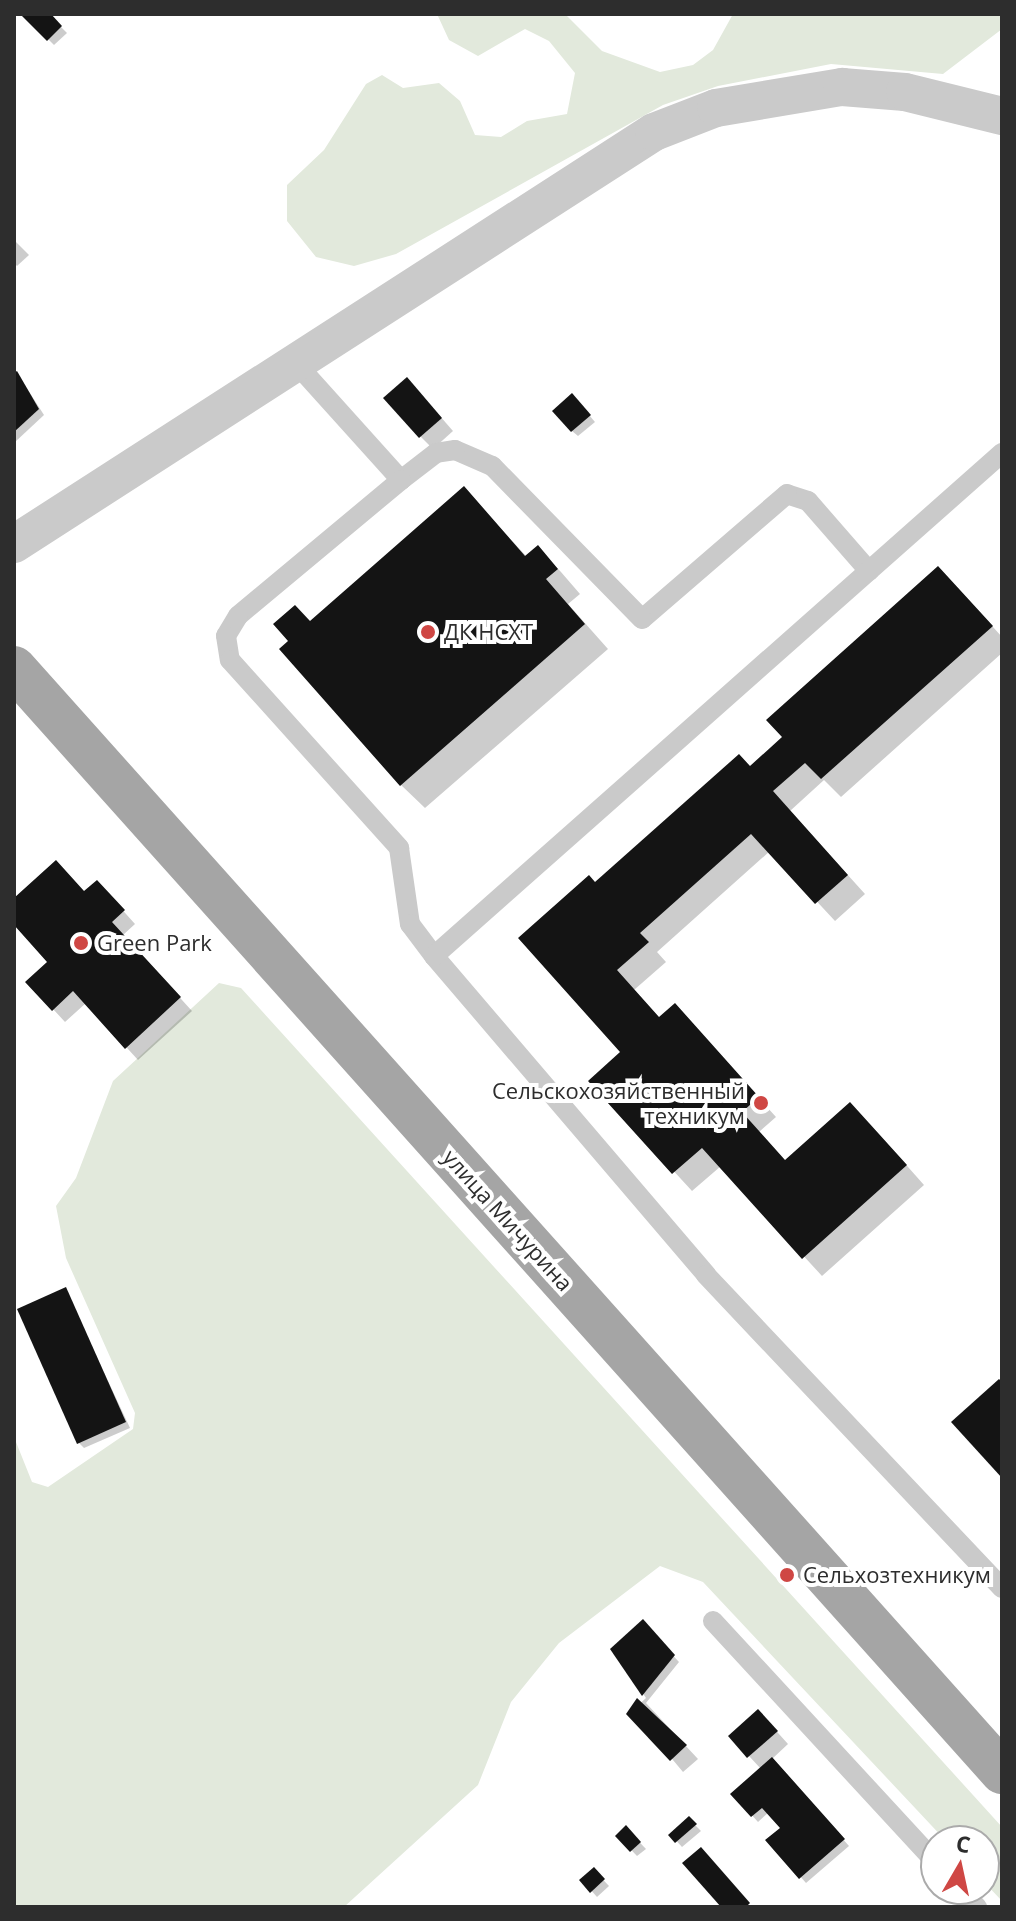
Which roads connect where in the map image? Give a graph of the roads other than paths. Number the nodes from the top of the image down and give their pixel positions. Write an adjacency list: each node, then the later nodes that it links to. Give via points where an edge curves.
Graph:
1 (1002, 116): 2 (street, via 905,92 842,87 716,108 593,166)
2 (292, 359): 4 (lane); 5 (street)
3 (1002, 453): 6 (lane)
4 (401, 480): 6 (lane, via 436,453 472,455 642,619 787,494 808,501); 8 (lane, via 238,616 226,636 230,660 399,848 410,924)
5 (14, 544)
6 (869, 571): 8 (lane)
7 (14, 668): 11 (main road, улица Мичурина)
8 (434, 956): 9 (lane, via 706,1275)
9 (1002, 1588)
10 (713, 1621): 12 (lane)
11 (1002, 1772)
12 (920, 1846)

